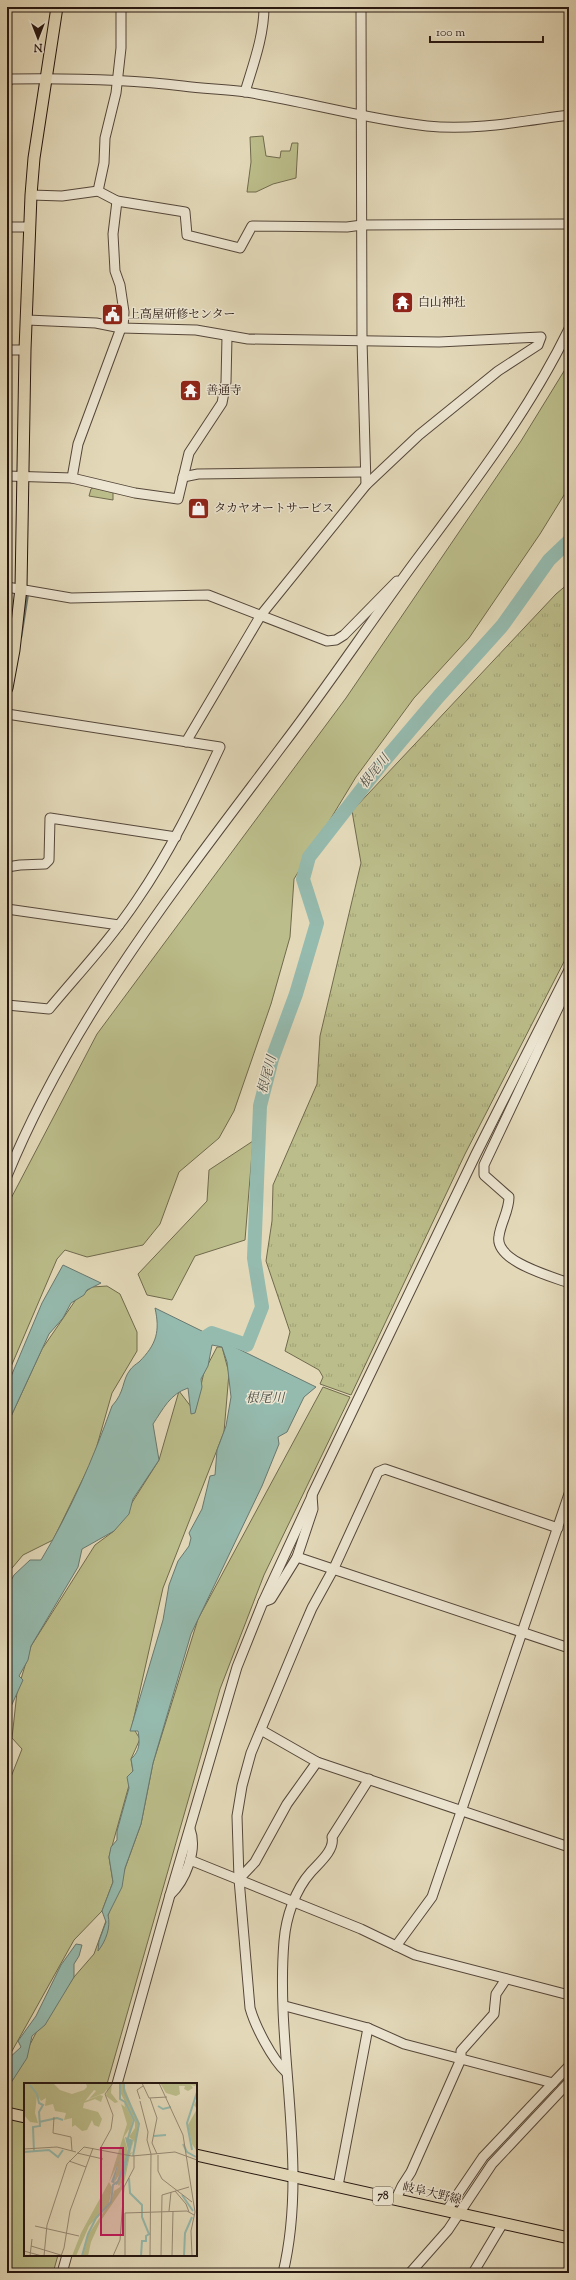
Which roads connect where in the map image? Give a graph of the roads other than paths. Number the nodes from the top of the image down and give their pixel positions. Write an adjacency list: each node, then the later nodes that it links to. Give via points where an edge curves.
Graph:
1 (57, 7): 5 (main road)
2 (121, 7): 6 (street, via 121,48)
3 (264, 7): 8 (street, via 257,51)
4 (361, 7): 9 (street)
5 (46, 78): 6 (street); 7 (street, via 11,79); 12 (main road)
6 (116, 79): 8 (street); 11 (street, via 114,107 106,138)
7 (7, 82)
8 (245, 92): 9 (street)
9 (361, 114): 10 (street, via 390,122 428,126 478,126); 15 (street)
10 (569, 115)
11 (98, 191): 12 (street, via 62,196); 13 (street)
12 (31, 196): 17 (main road)
13 (117, 201): 15 (street, via 185,212 187,235 240,248 252,226); 19 (street, via 113,234 115,264 124,312)
14 (569, 224): 15 (street)
15 (362, 225): 22 (street)
16 (7, 227): 17 (street)
17 (29, 227): 18 (main road)
18 (27, 320): 19 (street, via 96,323); 24 (main road)
19 (122, 328): 21 (street, via 196,330); 29 (street, via 78,444)
20 (569, 329): 31 (street, via 549,370 509,433)
21 (227, 337): 22 (street); 28 (street, via 226,382 222,403 189,453)
22 (362, 340): 25 (street); 30 (street, via 439,342 540,337 538,345 498,371 419,436)
23 (7, 350): 24 (street)
24 (25, 350): 27 (main road)
25 (365, 472): 28 (street, via 198,474); 30 (street)
26 (7, 476): 27 (street)
27 (24, 476): 29 (street); 33 (main road)
28 (183, 477): 29 (street, via 178,499 135,493)
29 (72, 478)
30 (366, 485): 34 (street)
31 (412, 566): 34 (street, via 336,640 327,641); 45 (street, via 328,687 195,861 120,967 85,1022 37,1107)
32 (7, 587): 33 (street)
33 (21, 588): 34 (street, via 71,598 208,595); 35 (main road)
34 (260, 615): 37 (street)
35 (7, 688)
36 (7, 714): 37 (street)
37 (186, 742): 38 (street, via 220,748)
38 (176, 837): 39 (street, via 50,818 48,860 45,864); 41 (street, via 138,900)
39 (7, 867)
40 (7, 909): 41 (street)
41 (119, 925): 44 (street, via 49,1009)
42 (569, 971): 43 (street)
43 (567, 983): 46 (street, via 484,1165 484,1175 509,1197 509,1207 498,1237 506,1256); 48 (street, via 476,1154)
44 (7, 1005)
45 (7, 1176)
46 (569, 1283)
47 (569, 1494): 49 (street)
48 (312, 1495): 50 (street, via 313,1509); 52 (street)
49 (558, 1528): 51 (street, via 385,1469 378,1472); 53 (street)
50 (297, 1557): 51 (street); 52 (street, via 271,1599)
51 (334, 1568): 53 (street); 55 (street, via 312,1608)
52 (263, 1602): 59 (street, via 237,1667)
53 (522, 1632): 54 (street); 58 (street)
54 (569, 1648)
55 (260, 1730): 56 (street); 62 (street, via 251,1753 237,1816)
56 (317, 1762): 57 (street); 62 (street, via 288,1804 255,1862)
57 (368, 1779): 58 (street); 64 (street, via 332,1837 328,1853 308,1875)
58 (462, 1810): 60 (street); 65 (street, via 432,1897)
59 (189, 1828): 61 (street, via 192,1835); 63 (street)
60 (569, 1847)
61 (190, 1860): 62 (street); 63 (street, via 176,1889)
62 (239, 1879): 64 (street); 72 (street, via 250,2008 279,2066)
63 (170, 1895): 74 (street)
64 (293, 1902): 65 (street); 68 (street, via 285,1931 283,1954)
65 (396, 1946): 66 (street, via 415,1955)
66 (506, 1979): 67 (street); 70 (street, via 496,1994 494,2014 461,2051)
67 (569, 1995)
68 (285, 2006): 69 (street); 72 (street)
69 (368, 2028): 70 (street, via 404,2044); 80 (street)
70 (461, 2059): 75 (street); 81 (street, via 411,2172)
71 (569, 2066): 75 (street)
72 (286, 2072): 79 (street)
73 (569, 2082): 83 (street, via 492,2164)
74 (117, 2083)
75 (552, 2083): 82 (street, via 483,2157)
76 (7, 2113): 77 (main road)
77 (24, 2117)
78 (197, 2155): 79 (main road, 岐阜大野線 / 78)
79 (294, 2176): 80 (main road, 岐阜大野線 / 78); 88 (street, via 292,2226)
80 (338, 2186): 81 (main road, 岐阜大野線 / 78)
81 (396, 2199): 82 (main road, 岐阜大野線 / 78)
82 (447, 2210): 83 (main road, 岐阜大野線 / 78)
83 (460, 2214): 84 (main road, 岐阜大野線 / 78); 89 (street)
84 (503, 2223): 85 (main road, 岐阜大野線 / 78); 90 (street)
85 (569, 2238)
86 (67, 2256): 87 (street)
87 (62, 2273)
88 (283, 2273)
89 (410, 2273)
90 (473, 2273)

